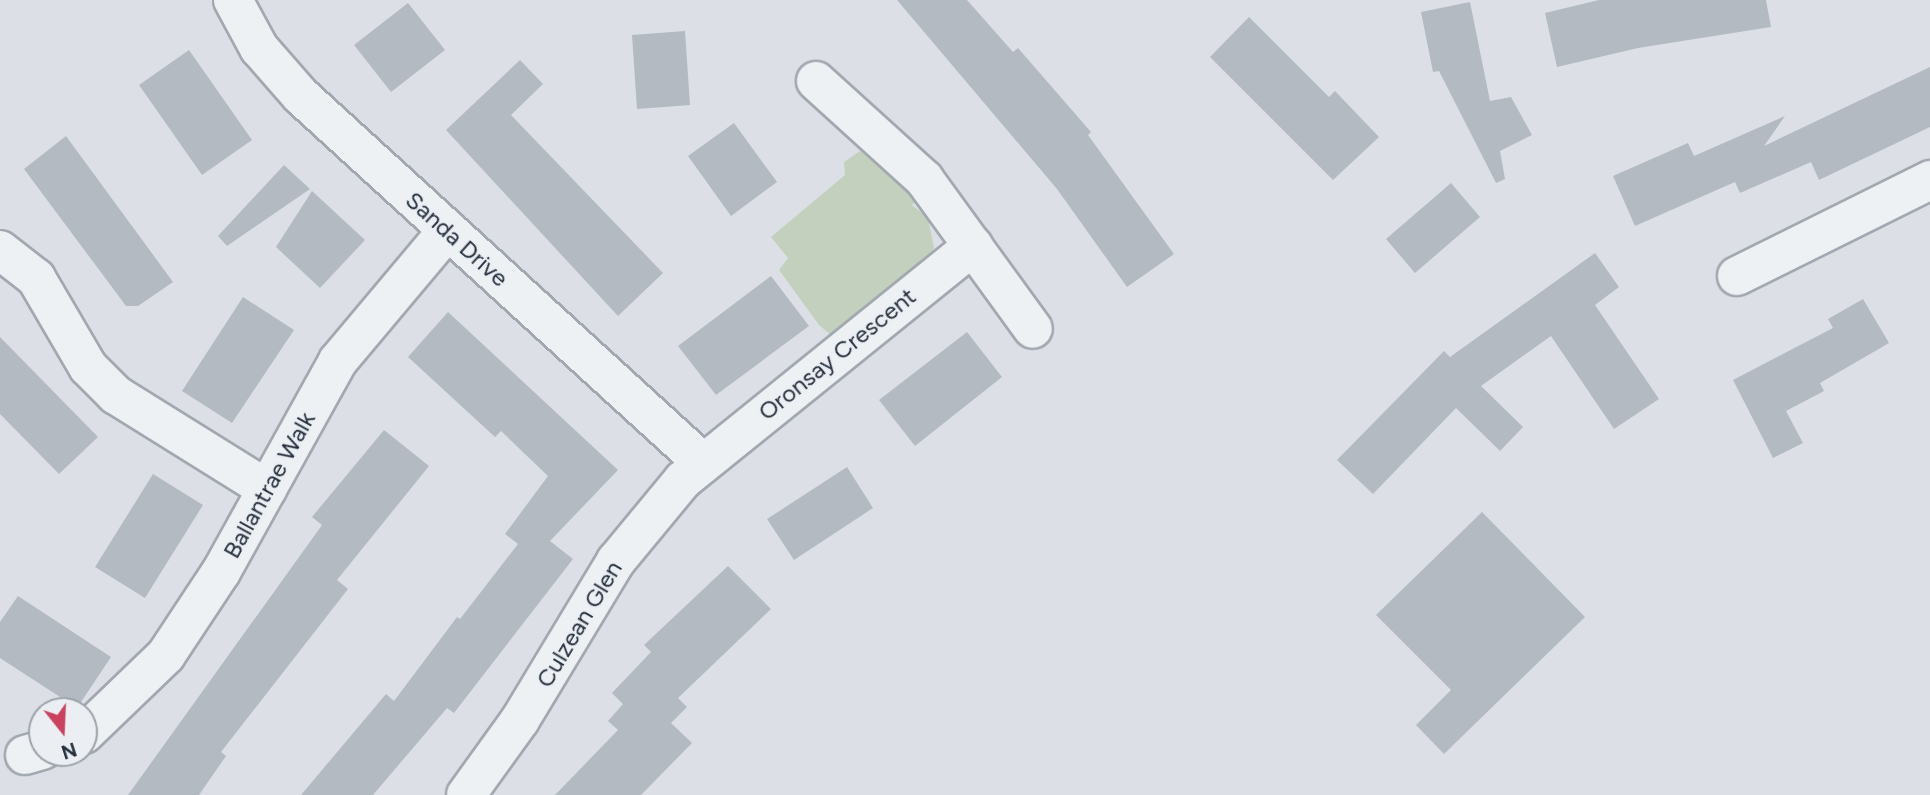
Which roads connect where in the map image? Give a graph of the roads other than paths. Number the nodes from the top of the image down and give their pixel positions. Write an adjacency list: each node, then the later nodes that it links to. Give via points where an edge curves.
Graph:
1 (233, 0): 4 (street, Sanda Drive, via 259,48 300,96)
2 (816, 81): 5 (street, via 924,179)
3 (1930, 180): 7 (street)
4 (448, 230): 9 (street, Sanda Drive); 10 (street, Ballantrae Walk, via 338,361)
5 (972, 246): 8 (street); 9 (street, Oronsay Crescent)
6 (0, 250): 10 (street, via 36,278 88,367 116,395)
7 (1737, 276)
8 (1033, 329)
9 (702, 462): 12 (street, Culzean Glen, via 616,561 520,720)
10 (267, 489): 11 (street, Ballantrae Walk, via 221,572 166,655)
11 (98, 721)
12 (466, 795)

